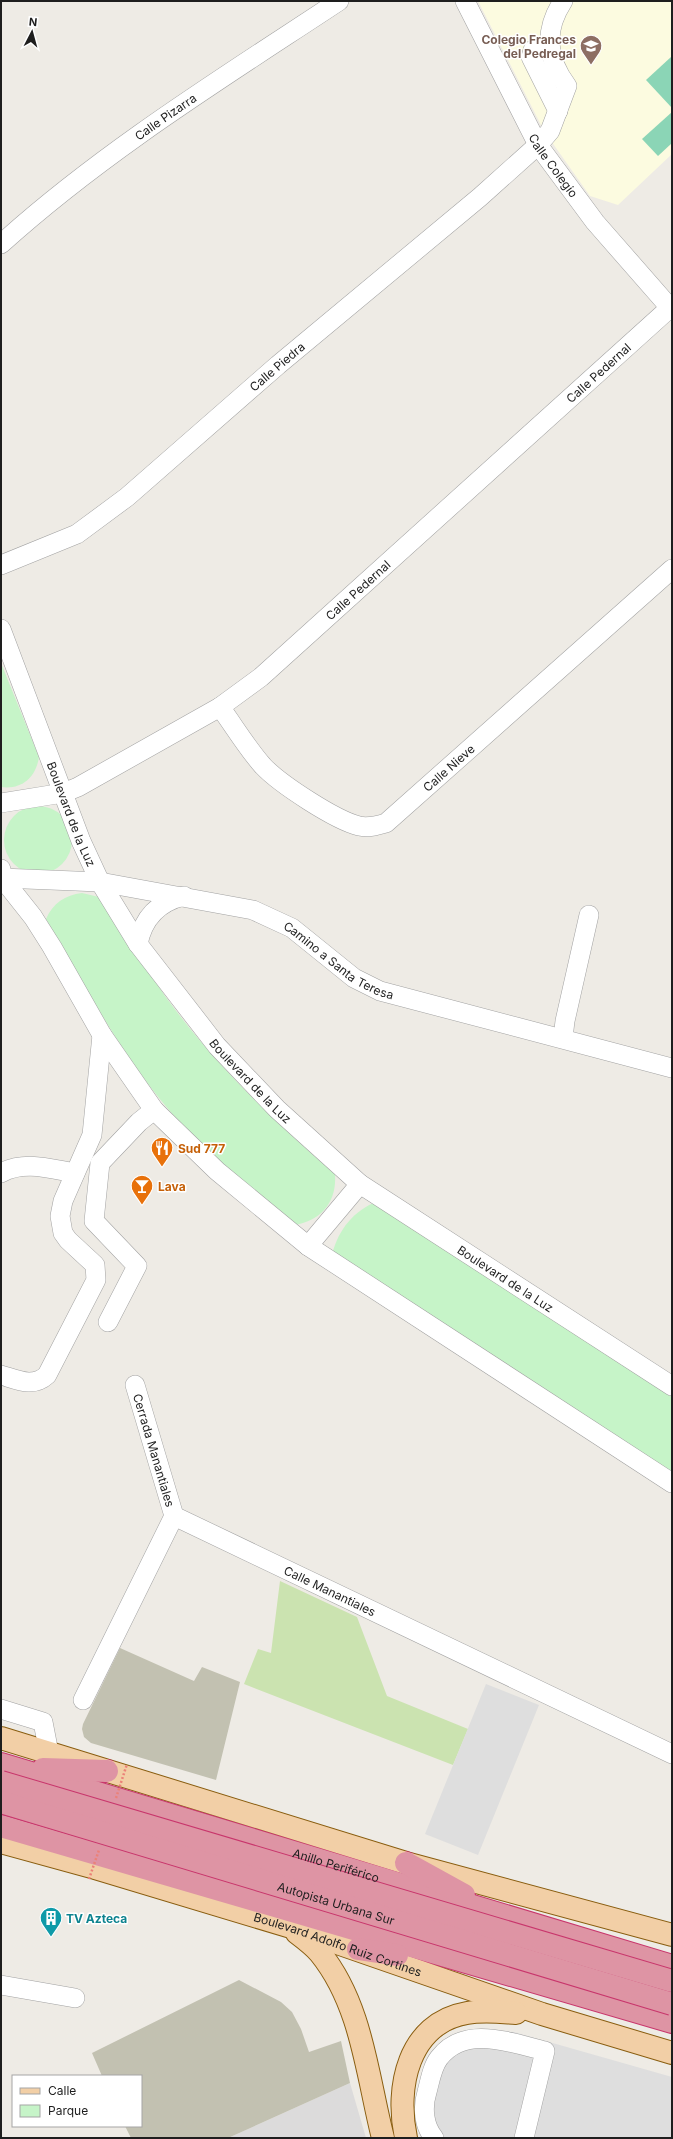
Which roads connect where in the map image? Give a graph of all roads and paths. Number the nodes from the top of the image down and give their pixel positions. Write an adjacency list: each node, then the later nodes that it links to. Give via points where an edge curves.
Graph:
1 (339, 1): 5 (street, Calle Pizarra, via 151,127 44,205)
2 (465, 1): 4 (street, Calle Colegio)
3 (562, 1): 4 (street, Calle Piedra, via 554,14 550,44 533,50 531,57 558,111 550,131)
4 (538, 145): 6 (street, Calle Colegio, via 595,222); 7 (street, Calle Piedra, via 480,197 278,365 127,497 77,534)
5 (1, 244)
6 (671, 308): 10 (street, Calle Pedernal, via 269,670)
7 (1, 565)
8 (672, 569): 10 (street, Calle Nieve, via 386,823 378,826 364,827 351,823 288,787 263,766)
9 (1, 630): 11 (street, Boulevard de la Luz)
10 (220, 707): 11 (street, Calle Pedernal)
11 (63, 793): 12 (street, Calle Pedernal); 14 (street, Boulevard de la Luz)
12 (1, 803)
13 (1, 875): 14 (street, Camino a Santa Teresa); 18 (street, via 52,947)
14 (100, 882): 15 (street, Camino a Santa Teresa); 17 (street, Boulevard de la Luz)
15 (184, 896): 17 (street, via 173,898 155,910 143,926); 19 (street, Camino a Santa Teresa, via 253,910 280,921 304,936 354,978 380,991)
16 (588, 915): 19 (street)
17 (138, 944): 24 (street, Boulevard de la Luz, via 194,1018 246,1079)
18 (102, 1035): 21 (street); 23 (street, via 92,1135)
19 (562, 1038): 20 (street, Camino a Santa Teresa)
20 (672, 1068)
21 (154, 1110): 25 (street, via 217,1171); 26 (street, via 100,1163 94,1221 137,1266)
22 (1, 1173): 23 (street, via 24,1166)
23 (75, 1173): 27 (street, via 60,1208 60,1225 68,1240 94,1265 96,1280 42,1379 29,1383)
24 (360, 1184): 25 (street); 29 (street, Boulevard de la Luz)
25 (308, 1246): 30 (street)
26 (108, 1322)
27 (1, 1374)
28 (135, 1385): 31 (street, Cerrada Manantiales)
29 (672, 1386)
30 (672, 1483)
31 (174, 1516): 32 (street); 36 (street, Calle Manantiales)
32 (83, 1700)
33 (1, 1709): 35 (street, via 44,1722)
34 (1, 1738): 35 (main road)
35 (49, 1753): 38 (main road)
36 (672, 1754)
37 (5, 1771): 38 (highway); 43 (highway, Anillo Periférico); 49 (highway, Autopista Urbana Sur, bridge)
38 (107, 1771): 42 (main road)
39 (1, 1802): 52 (highway, Autopista Urbana Sur, bridge)
40 (1, 1826): 48 (highway)
41 (1, 1842): 44 (main road, Boulevard Adolfo Ruiz Cortines)
42 (406, 1862): 43 (highway); 45 (main road)
43 (502, 1916): 47 (highway, Anillo Periférico)
44 (290, 1926): 46 (main road, Boulevard Adolfo Ruiz Cortines); 56 (main road, via 320,1952 337,1978 355,2017)
45 (668, 1933)
46 (358, 1949): 48 (highway); 53 (main road, Boulevard Adolfo Ruiz Cortines)
47 (672, 1966)
48 (479, 1967): 54 (highway)
49 (672, 1981)
50 (1, 1985): 51 (street)
51 (75, 1998)
52 (672, 2004)
53 (542, 2014): 55 (main road, Boulevard Adolfo Ruiz Cortines); 57 (main road, via 489,2011 466,2013 444,2020 430,2029 420,2040 406,2072 402,2094 402,2121)
54 (672, 2022)
55 (672, 2053)
56 (382, 2138)
57 (406, 2138)
58 (434, 2138): 59 (street, via 429,2132 424,2116 425,2097 434,2067 440,2057 458,2043 478,2038 495,2039 545,2051)
59 (524, 2138)

